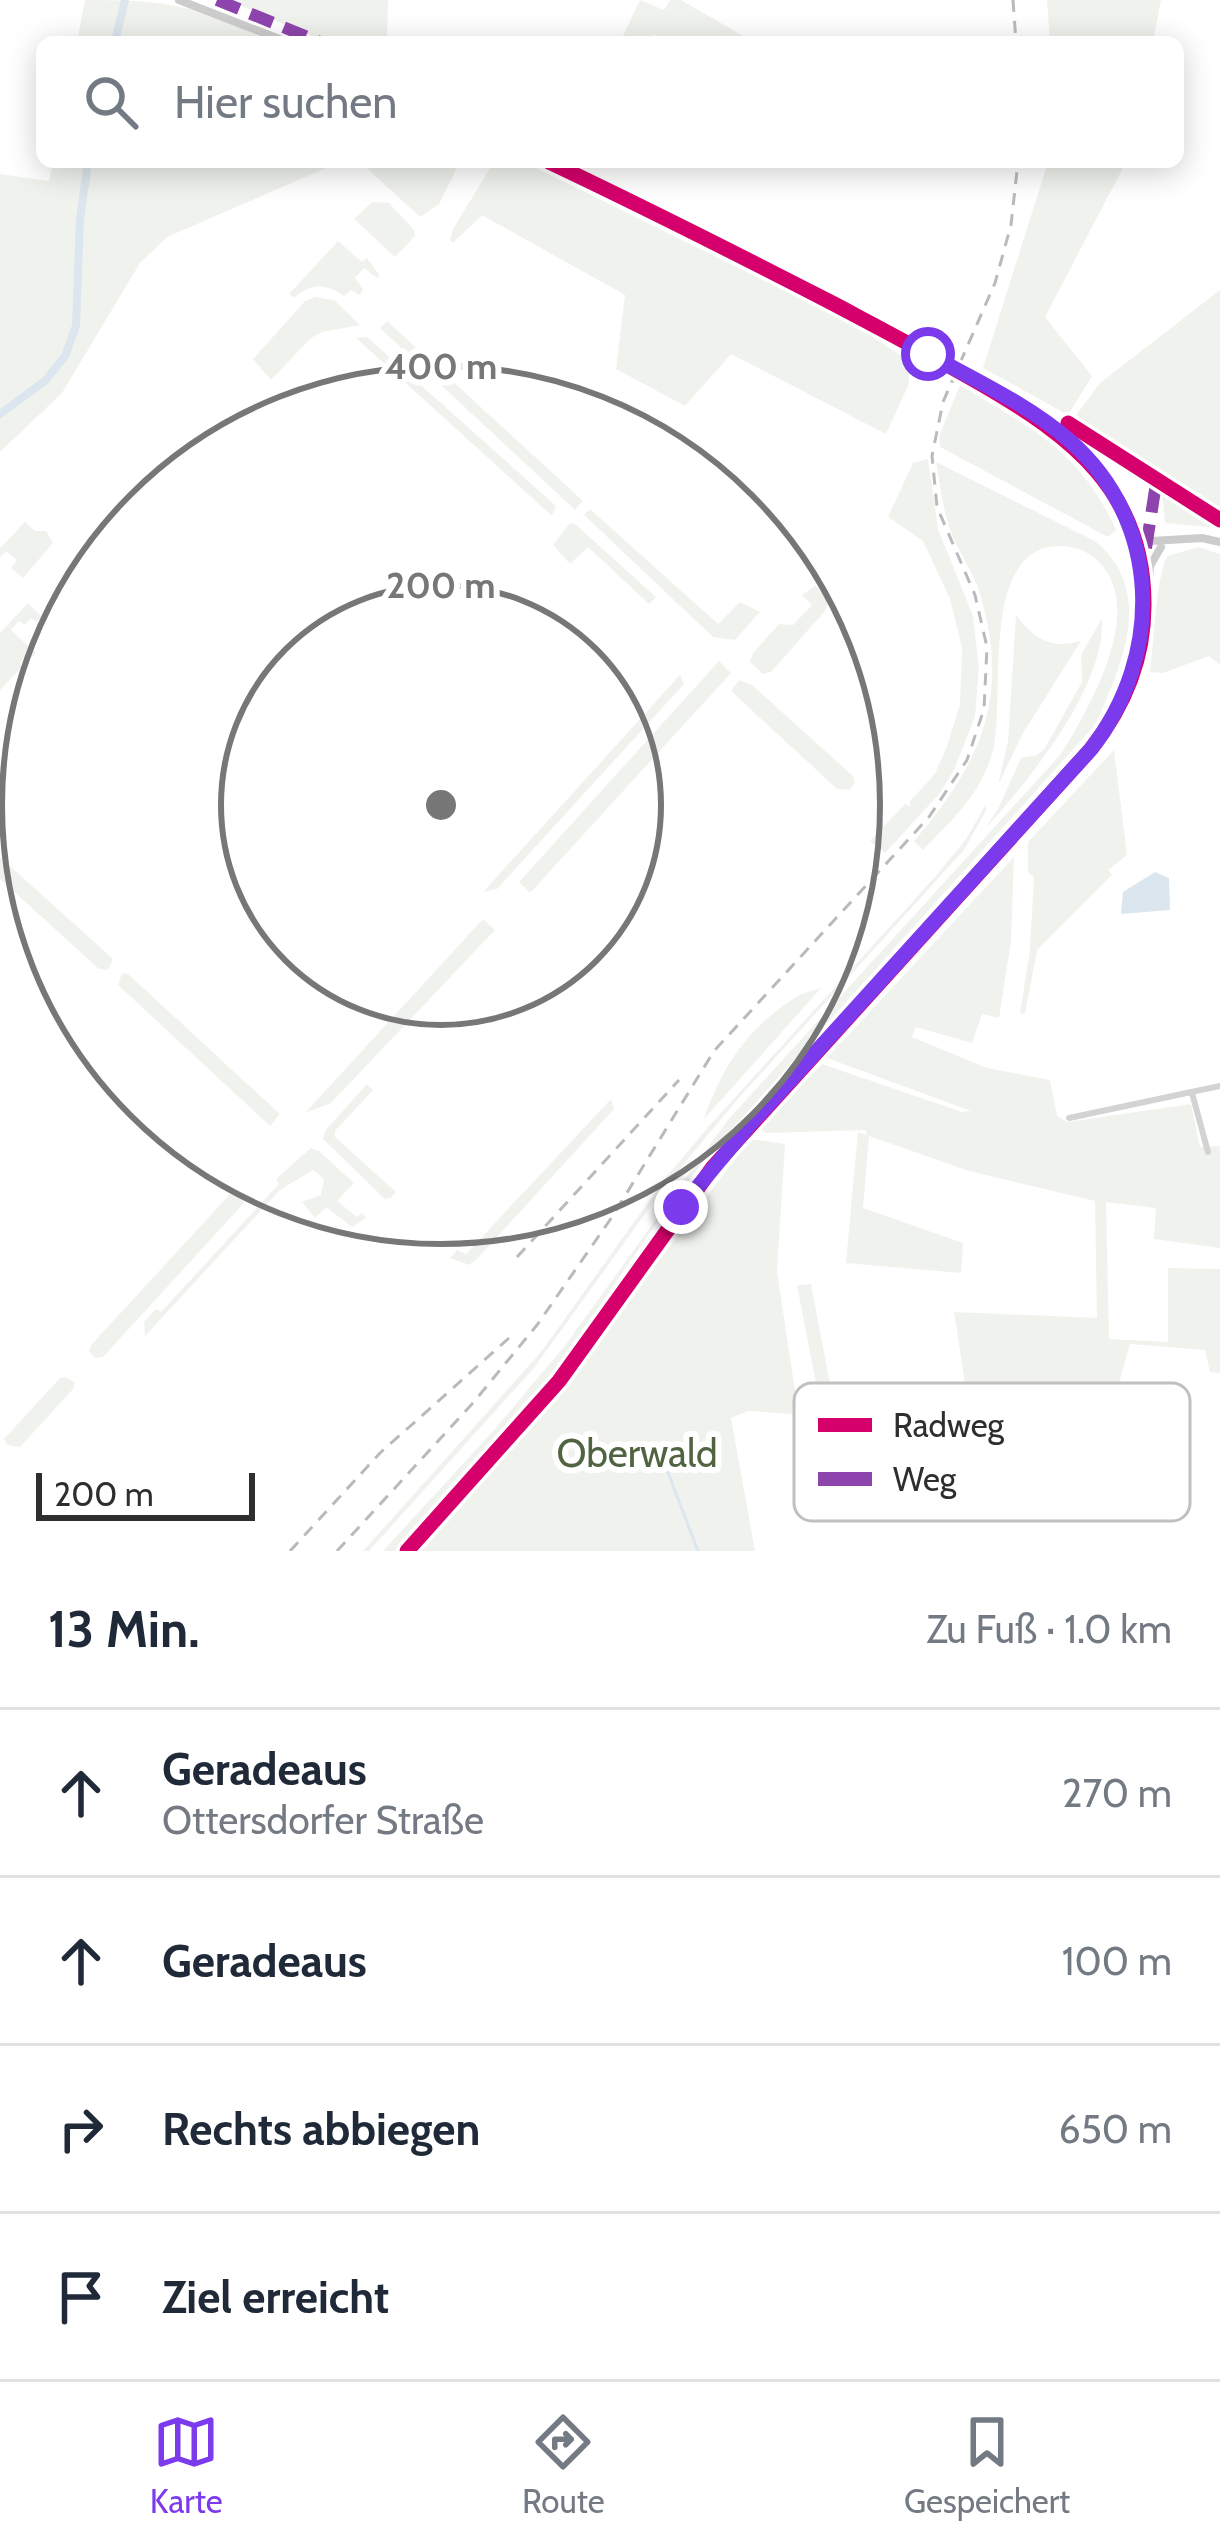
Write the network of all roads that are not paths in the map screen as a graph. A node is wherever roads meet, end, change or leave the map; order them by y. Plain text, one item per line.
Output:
1 (179, 0) edge
2 (272, 36) edge
3 (561, 168) edge
4 (1178, 539) junction
5 (1220, 542) edge
6 (1137, 546) junction
7 (1161, 547) junction
8 (1144, 621) junction
9 (1220, 1086) edge
10 (1192, 1093) junction
11 (1069, 1118) dead end
12 (1208, 1153) dead end
13 (407, 1551) edge

1 - 2 street
3 - 6 street
4 - 5 street
4 - 6 street
4 - 7 street
6 - 7 street
6 - 8 street
7 - 8 street
8 - 13 street
9 - 10 street
10 - 11 street
10 - 12 street

